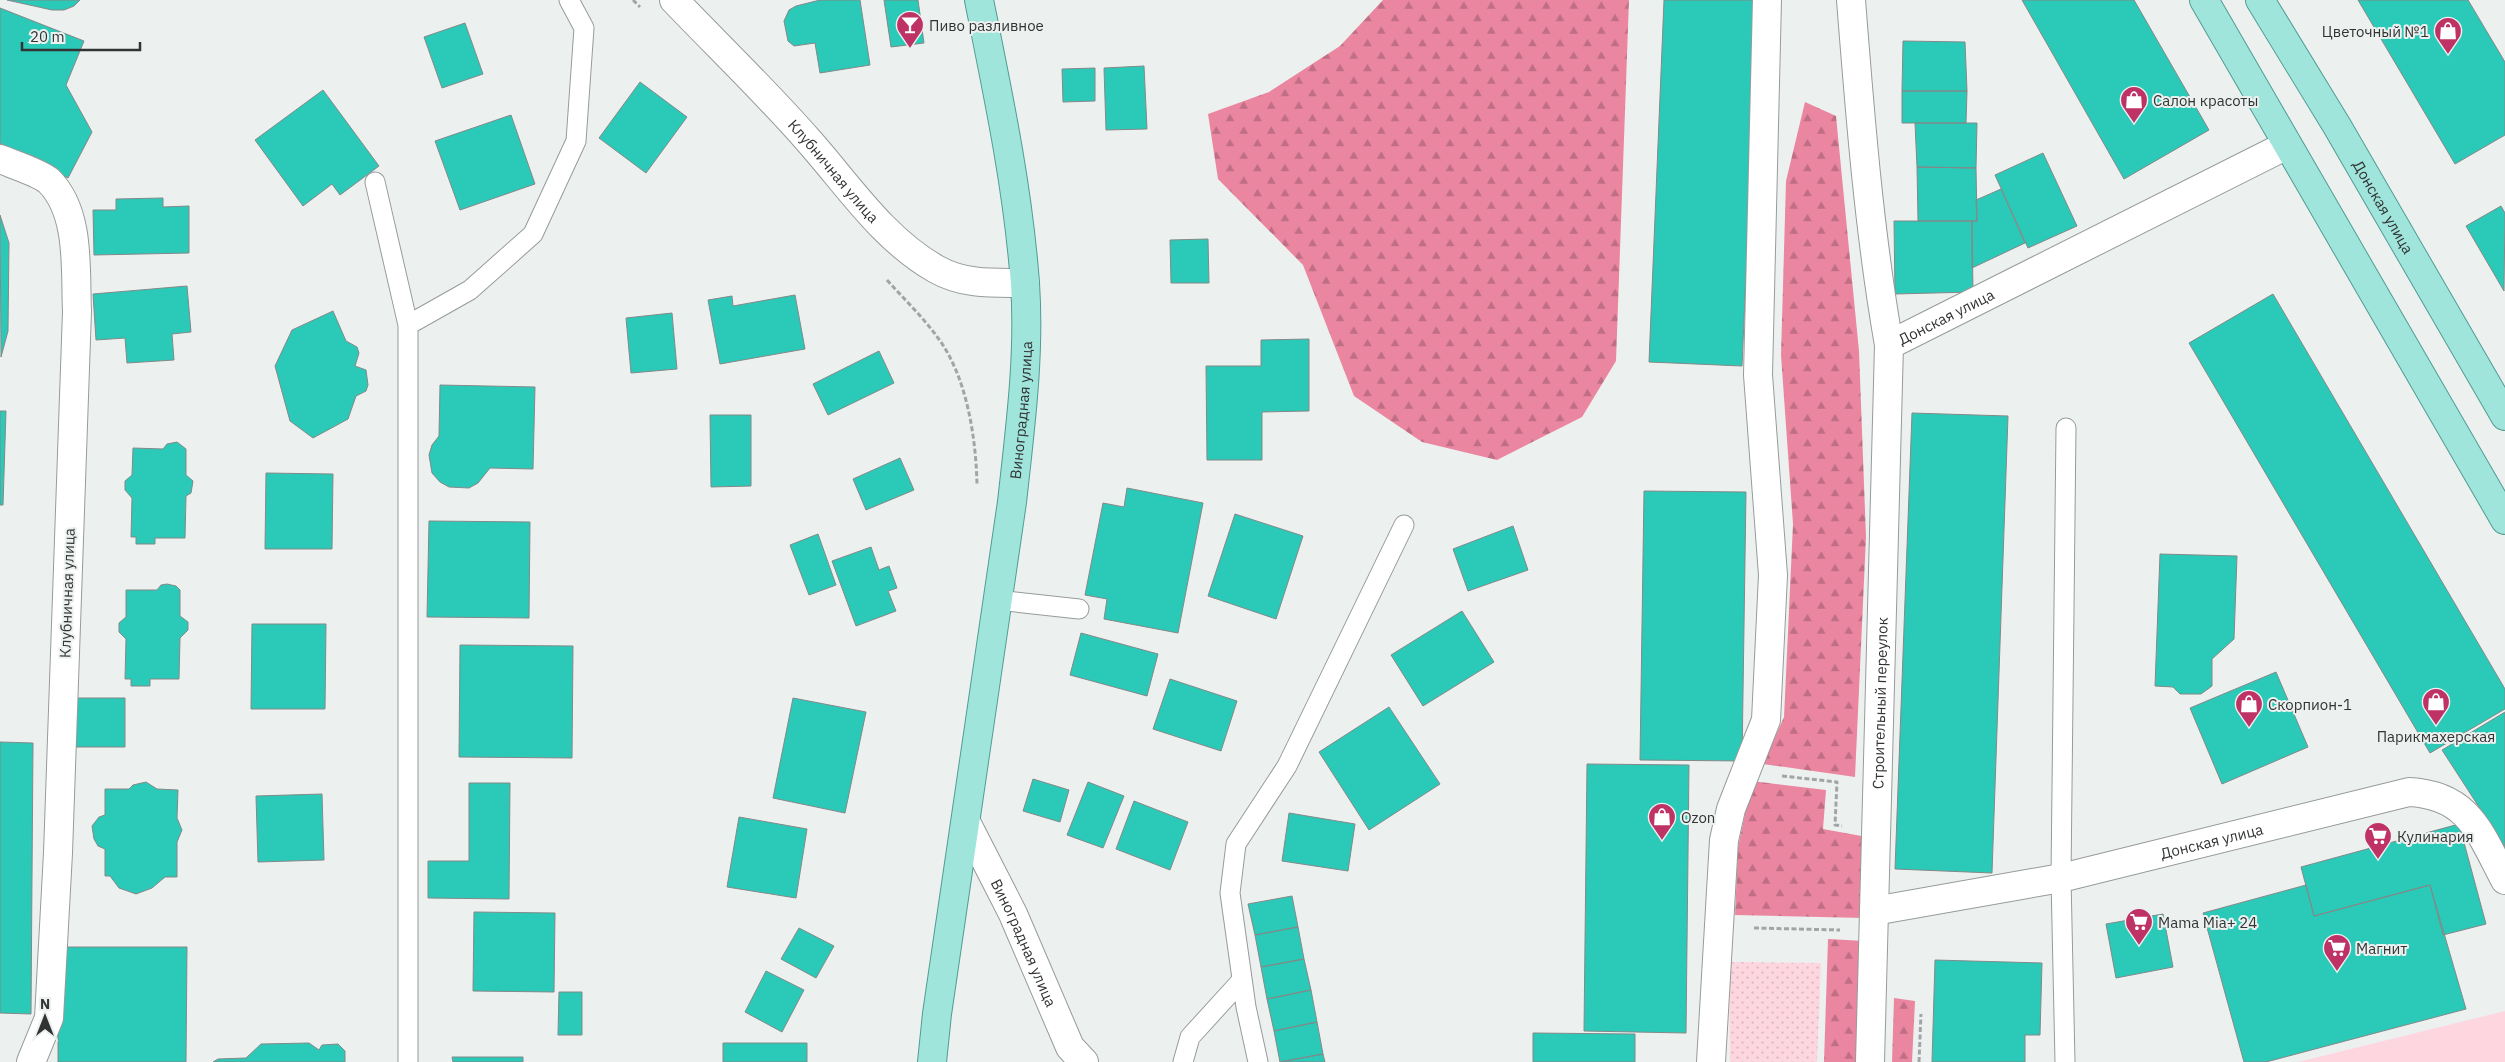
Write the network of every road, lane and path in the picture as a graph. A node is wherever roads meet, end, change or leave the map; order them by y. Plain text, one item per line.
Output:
1 (569, 0) edge
2 (633, 0) edge
3 (674, 0) edge
4 (979, 0) edge
5 (1767, 0) edge
6 (1851, 0) edge
7 (2204, 0) edge
8 (2260, 0) edge
9 (647, 14) dead end
10 (2287, 145) junction
11 (0, 159) edge
12 (375, 182) dead end
13 (884, 277) dead end
14 (1025, 283) junction
15 (408, 325) junction
16 (1889, 345) junction
17 (2505, 416) edge
18 (2066, 428) dead end
19 (977, 494) dead end
20 (2505, 520) edge
21 (1404, 525) dead end
22 (997, 600) junction
23 (1079, 609) dead end
24 (1793, 777) dead end
25 (1838, 782) dead end
26 (966, 822) junction
27 (2061, 878) junction
28 (2505, 880) edge
29 (1874, 921) junction
30 (1717, 928) junction
31 (1242, 980) junction
32 (1920, 1014) dead end
33 (31, 1062) edge
34 (408, 1062) edge
35 (932, 1062) edge
36 (1084, 1062) edge
37 (1183, 1062) edge
38 (1258, 1062) edge
39 (1711, 1062) edge
40 (1870, 1062) edge
41 (1919, 1062) edge
42 (2065, 1062) edge

1 - 15 lane
2 - 9 path
3 - 14 street, Клубничная улица
4 - 14 main road, Виноградная улица
5 - 30 street
6 - 16 street, Донская улица
7 - 10 main road
8 - 17 main road, Донская улица
10 - 16 street, Донская улица
10 - 20 main road
11 - 33 street, Клубничная улица
12 - 15 lane
13 - 19 path
14 - 22 main road, Виноградная улица
15 - 34 lane
16 - 29 street, Строительный переулок
18 - 27 lane
21 - 31 lane
22 - 23 lane
22 - 26 main road, Виноградная улица
24 - 25 path
26 - 35 main road, Виноградная улица
26 - 36 street, Виноградная улица
27 - 28 street, Донская улица
27 - 29 street, Донская улица
27 - 42 lane
29 - 30 path
29 - 40 street, Строительный переулок
30 - 39 street
31 - 37 lane
31 - 38 lane
32 - 41 path

